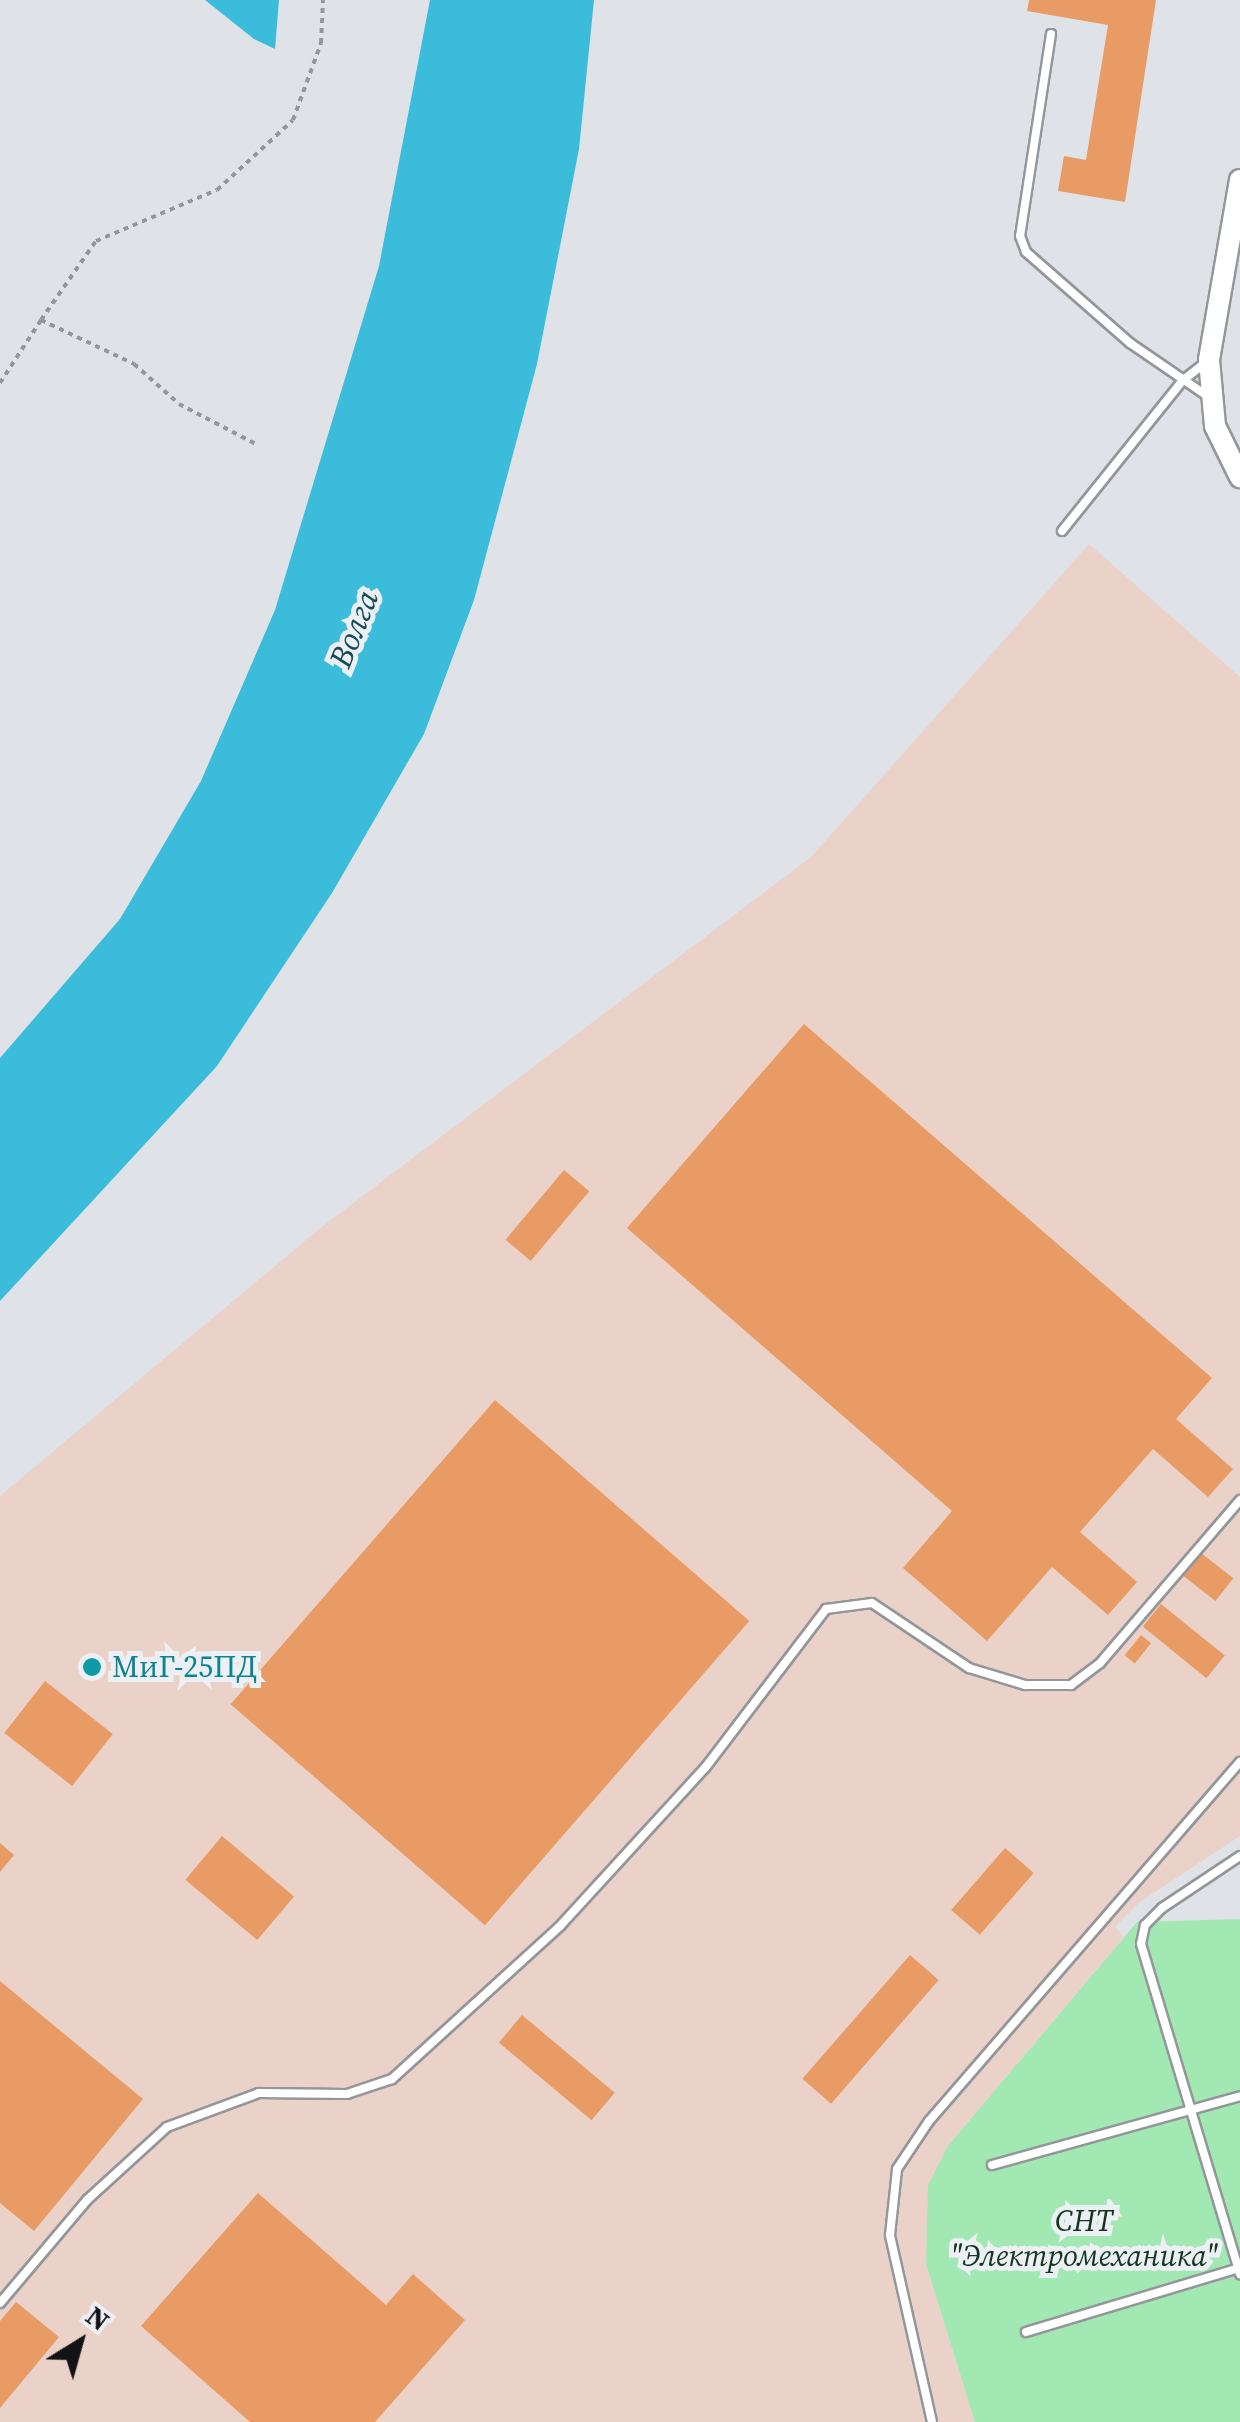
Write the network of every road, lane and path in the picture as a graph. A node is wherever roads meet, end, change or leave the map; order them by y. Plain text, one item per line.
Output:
1 (323, 0) edge
2 (1051, 34) dead end
3 (1240, 180) edge
4 (41, 320) junction
5 (1209, 360) junction
6 (1182, 382) junction
7 (0, 383) edge
8 (1210, 398) junction
9 (256, 444) dead end
10 (1240, 477) edge
11 (1062, 532) dead end
12 (1240, 1500) edge
13 (1240, 1762) edge
14 (1240, 1856) edge
15 (1240, 2096) edge
16 (1189, 2109) junction
17 (992, 2165) dead end
18 (1239, 2270) edge
19 (0, 2303) edge
20 (1026, 2332) dead end
21 (932, 2422) edge

1 - 4 path
2 - 6 lane
3 - 5 street
4 - 7 path
4 - 9 path
5 - 6 lane
5 - 8 street
6 - 8 lane
6 - 11 lane
8 - 10 street
12 - 19 lane
13 - 21 lane
14 - 16 lane
15 - 16 lane
16 - 17 lane
16 - 18 lane
18 - 20 lane

